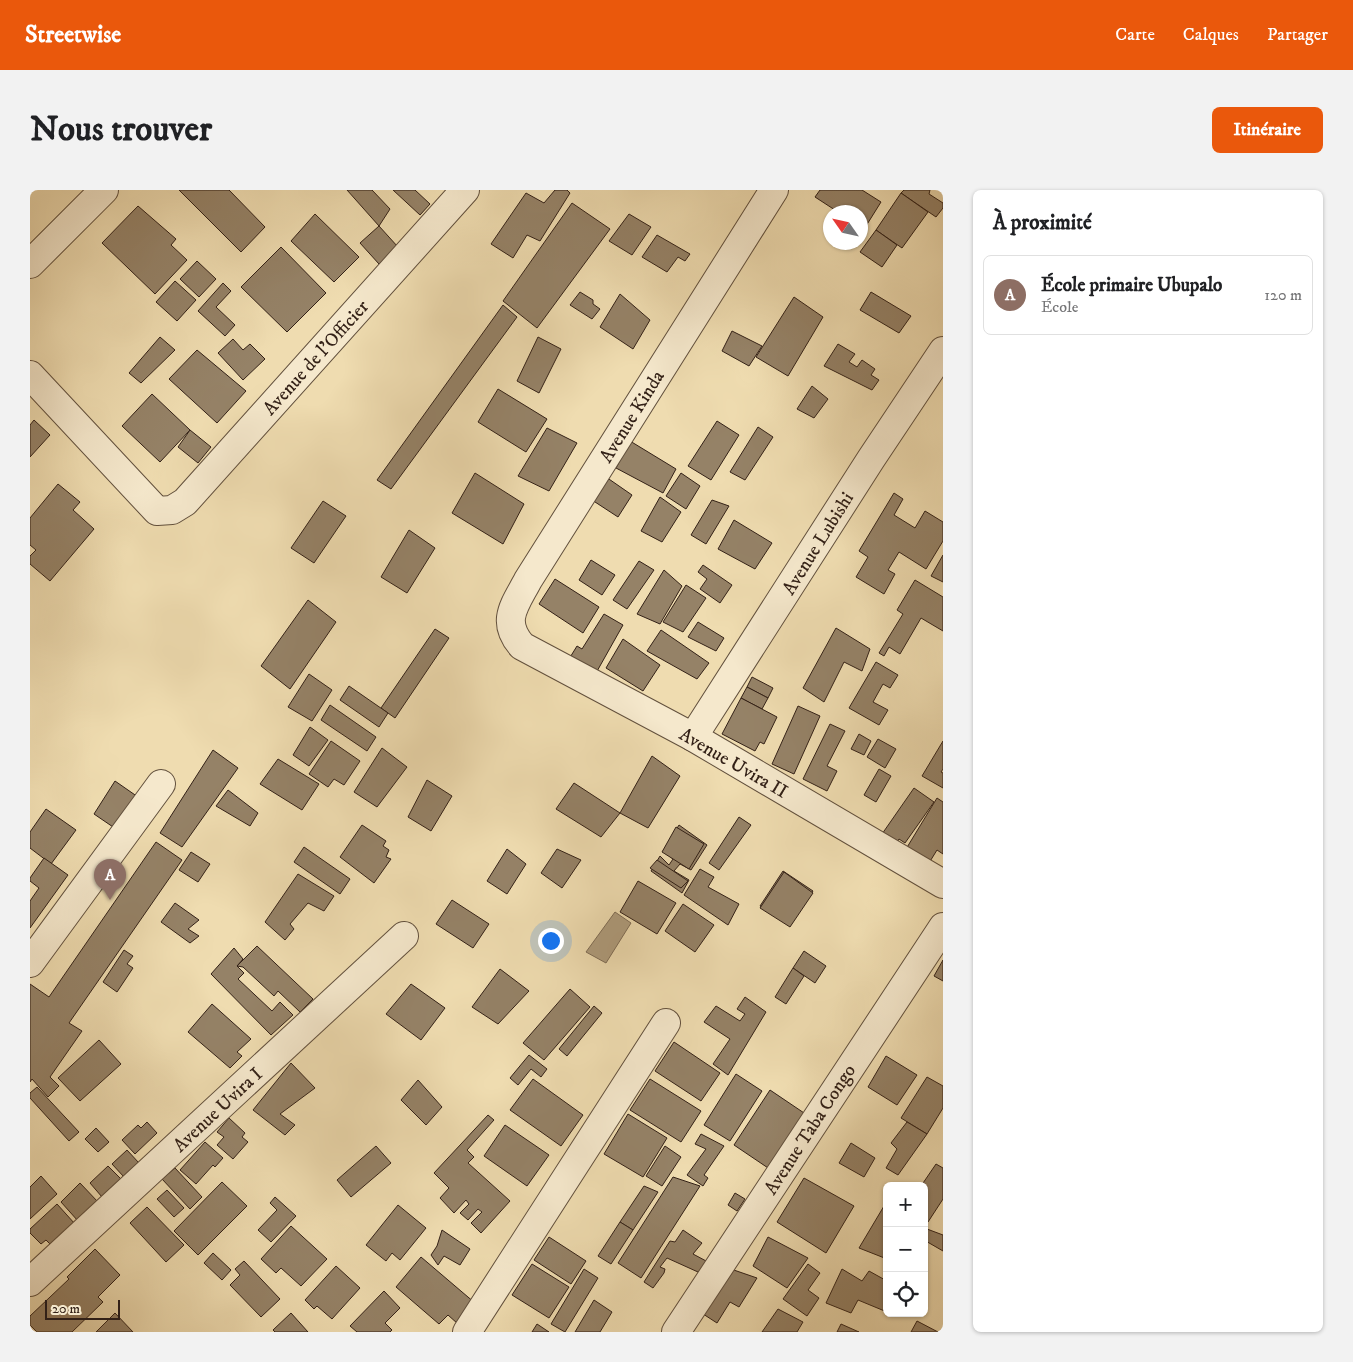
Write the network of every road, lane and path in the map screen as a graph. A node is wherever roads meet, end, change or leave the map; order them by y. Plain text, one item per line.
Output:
1 (104, 190) edge
2 (465, 190) edge
3 (774, 190) edge
4 (30, 264) edge
5 (943, 351) edge
6 (30, 375) edge
7 (522, 646) joint
8 (693, 737) junction
9 (161, 784) dead end
10 (943, 884) edge
11 (943, 926) edge
12 (404, 936) dead end
13 (30, 963) edge
14 (666, 1023) dead end
15 (30, 1282) edge
16 (466, 1332) edge
17 (676, 1332) edge

1 - 4 street
2 - 6 street, Avenue de l'Officier
3 - 7 street, Avenue Kinda
5 - 8 street, Avenue Lubishi
7 - 8 street, Avenue Uvira II
8 - 10 street, Avenue Uvira II
9 - 13 street
11 - 17 street, Avenue Taba Congo
12 - 15 street, Avenue Uvira I
14 - 16 street

